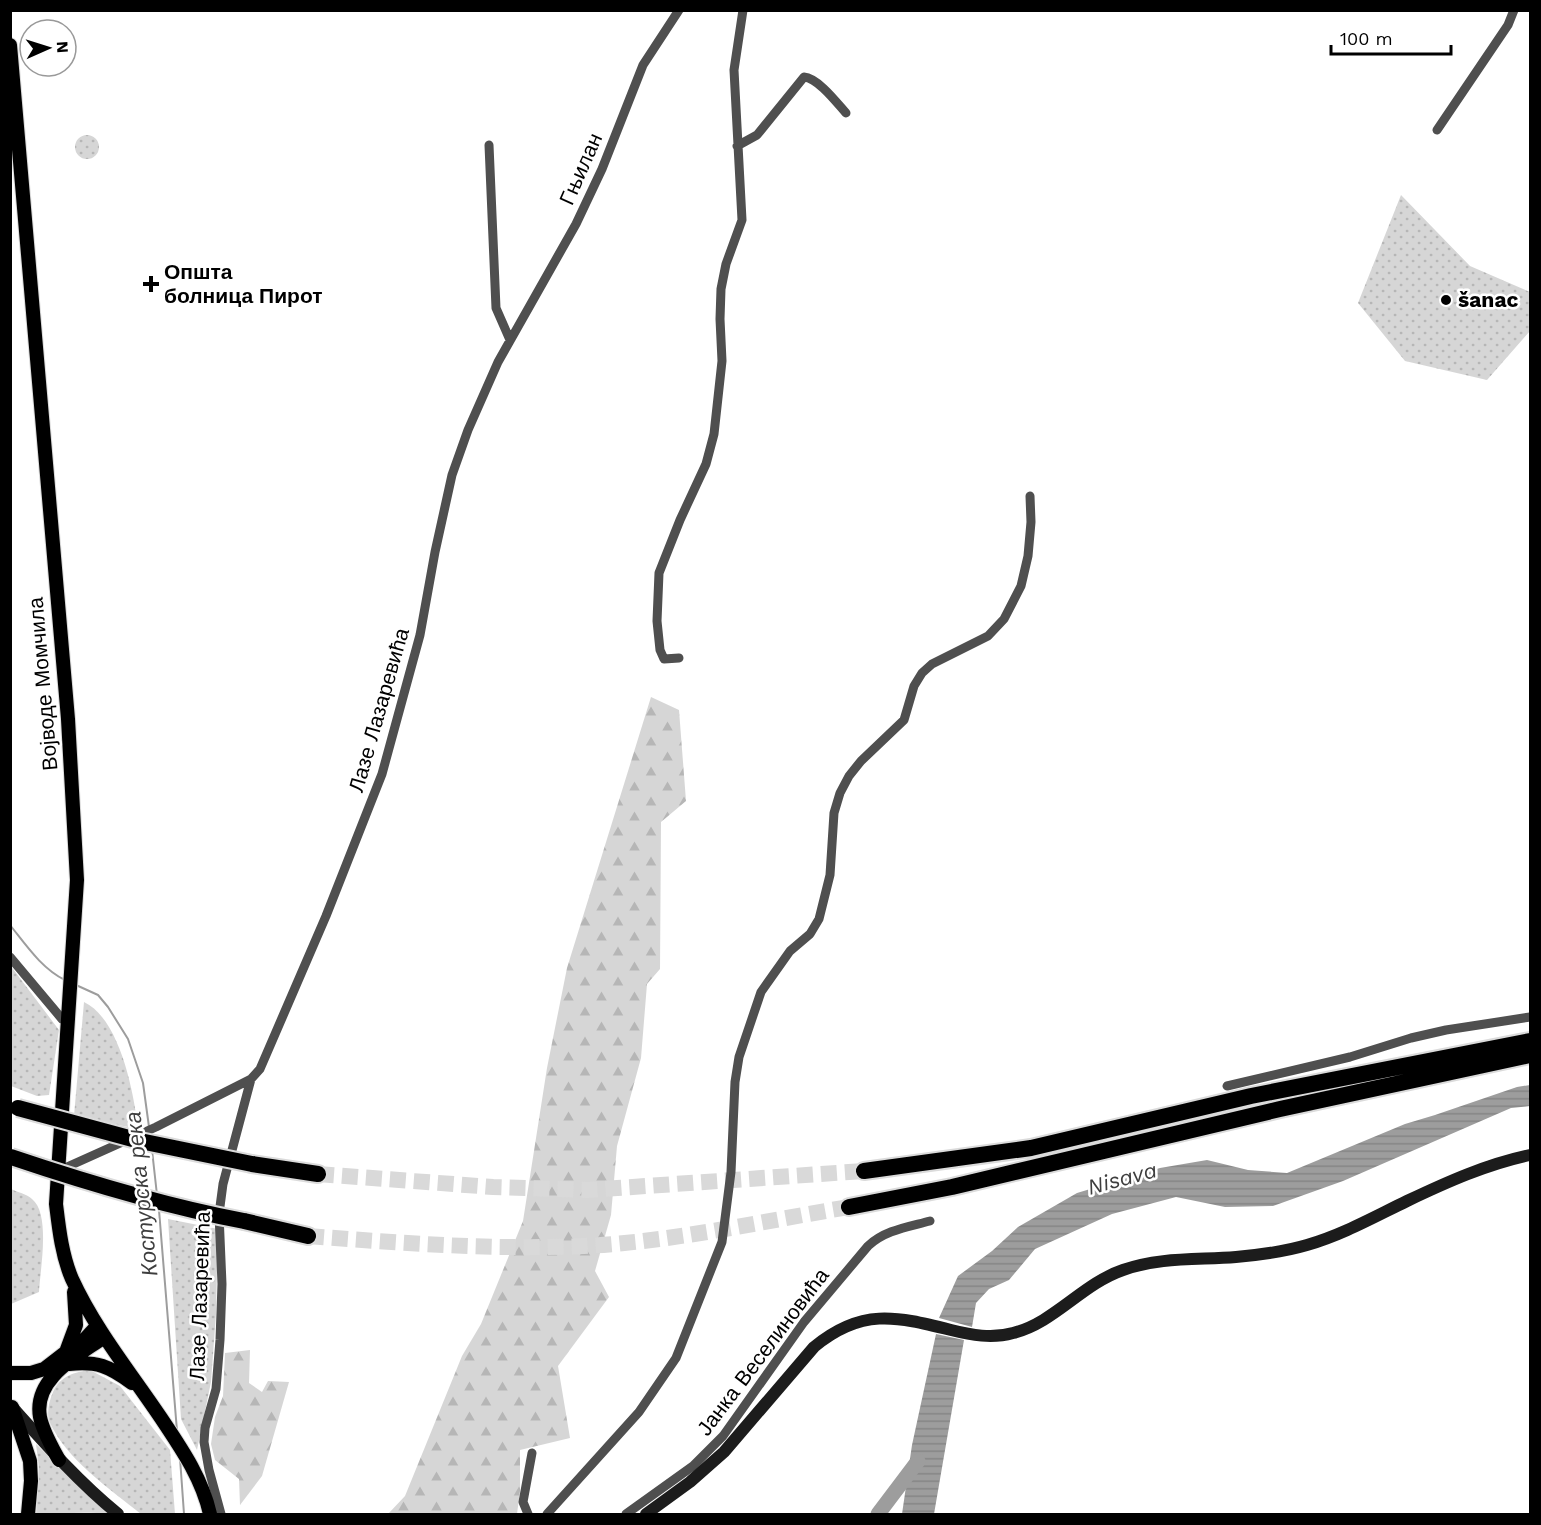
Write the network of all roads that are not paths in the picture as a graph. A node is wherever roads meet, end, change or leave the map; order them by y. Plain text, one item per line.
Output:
1 (679, 10) edge
2 (743, 10) edge
3 (1514, 10) edge
4 (10, 45) edge
5 (846, 113) dead end
6 (1437, 130) dead end
7 (489, 145) dead end
8 (737, 146) junction
9 (15, 170) edge
10 (510, 340) junction
11 (1030, 496) dead end
12 (679, 658) dead end
13 (10, 957) edge
14 (1530, 1017) edge
15 (69, 1021) junction
16 (1530, 1041) edge
17 (1530, 1055) edge
18 (251, 1079) junction
19 (1227, 1086) dead end
20 (14, 1107) edge
21 (1530, 1155) edge
22 (11, 1156) edge
23 (58, 1171) junction
24 (864, 1171) tunnel mouth
25 (318, 1174) tunnel mouth
26 (849, 1207) tunnel mouth
27 (930, 1221) dead end
28 (308, 1236) tunnel mouth
29 (71, 1277) junction
30 (101, 1332) junction
31 (67, 1358) junction
32 (10, 1372) edge
33 (141, 1389) junction
34 (11, 1406) edge
35 (532, 1453) dead end
36 (59, 1460) junction
37 (28, 1515) edge
38 (118, 1515) edge
39 (210, 1515) edge
40 (221, 1515) edge
41 (528, 1515) edge
42 (547, 1515) edge
43 (626, 1515) edge
44 (646, 1515) edge

1 - 10 street, Гњилан
2 - 8 street
3 - 6 street
4 - 9 main road, Војводе Момчила
5 - 8 street
7 - 10 street
8 - 12 street
9 - 15 main road, Војводе Момчила
10 - 18 street, Лазе Лазаревића
11 - 42 street
13 - 15 street
14 - 19 street
15 - 23 main road
16 - 24 highway
17 - 26 highway
18 - 23 street
18 - 40 street, Лазе Лазаревића
20 - 25 highway, bridge
21 - 44 main road
22 - 28 highway, bridge
23 - 29 main road
27 - 43 street, Јанка Веселиновића
29 - 30 main road
29 - 31 main road
30 - 31 main road
30 - 33 main road
31 - 32 main road
31 - 33 main road
31 - 36 main road
33 - 39 main road
34 - 36 main road
34 - 37 main road
35 - 41 street
36 - 38 main road

